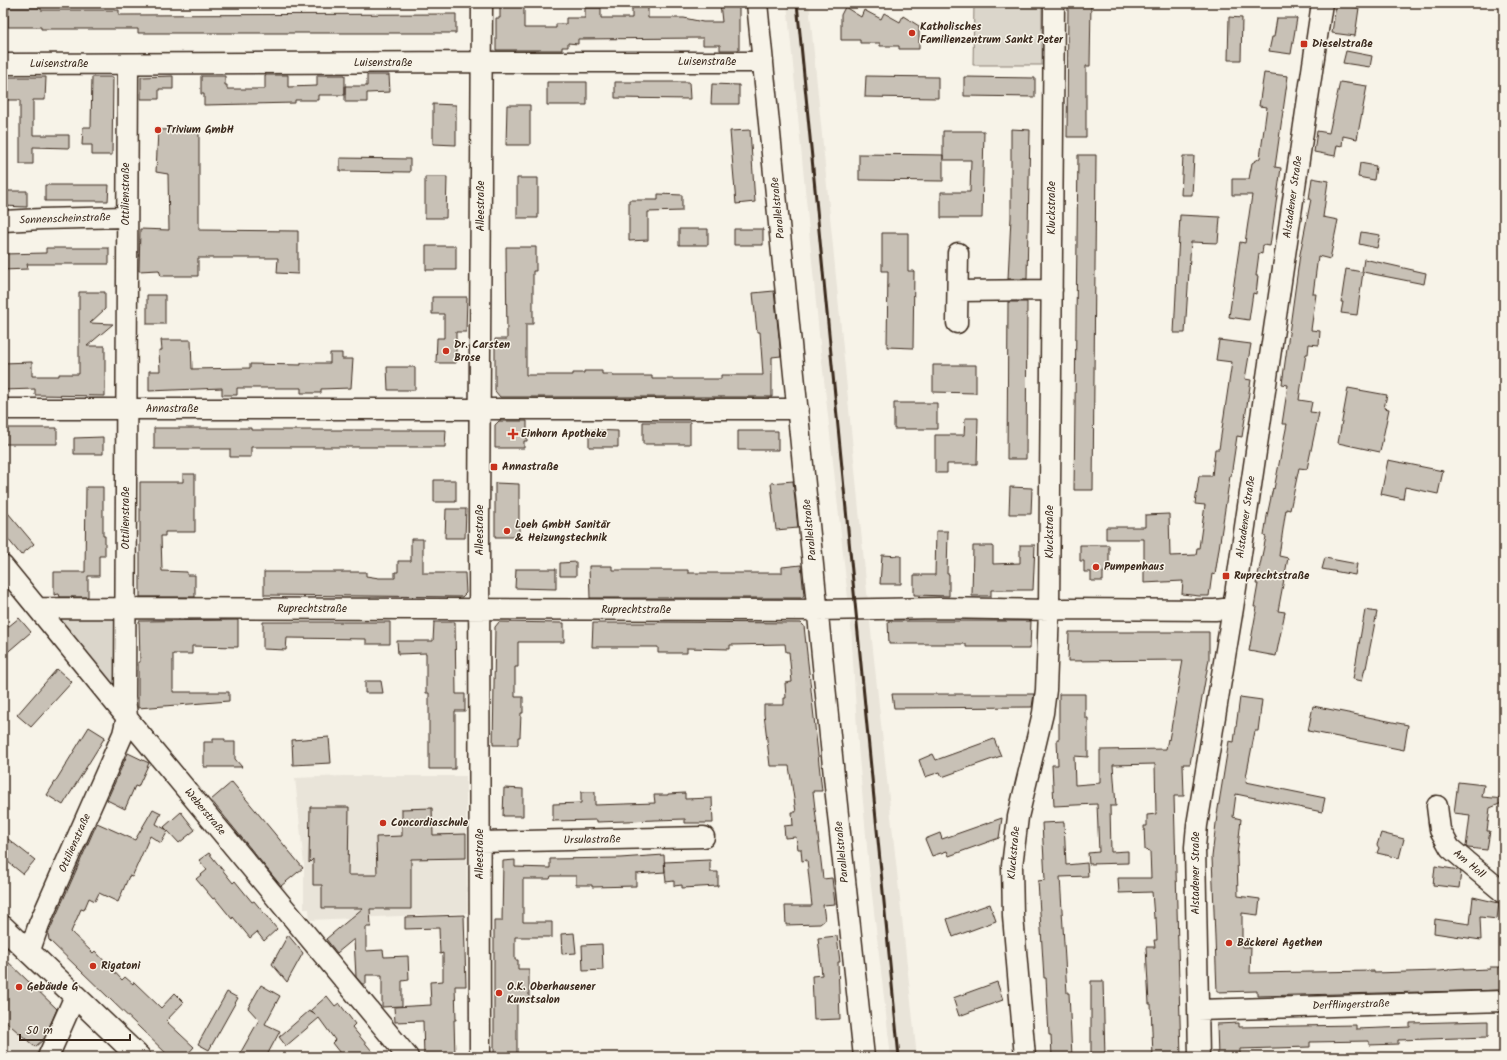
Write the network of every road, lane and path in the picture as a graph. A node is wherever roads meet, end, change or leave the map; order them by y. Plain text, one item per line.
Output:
1 (482, 3) edge
2 (757, 3) edge
3 (1054, 3) edge
4 (1322, 3) edge
5 (481, 62) junction
6 (763, 62) junction
7 (3, 64) edge
8 (128, 64) junction
9 (126, 217) junction
10 (3, 221) edge
11 (958, 252) dead end
12 (1052, 290) junction
13 (958, 291) junction
14 (957, 323) dead end
15 (126, 408) junction
16 (3, 409) edge
17 (480, 409) junction
18 (798, 409) junction
19 (3, 566) edge
20 (38, 608) junction
21 (1233, 608) junction
22 (126, 610) junction
23 (480, 610) junction
24 (817, 610) junction
25 (1049, 610) junction
26 (127, 717) junction
27 (1437, 806) dead end
28 (704, 837) dead end
29 (480, 842) junction
30 (1504, 893) edge
31 (3, 927) edge
32 (29, 952) junction
33 (75, 996) junction
34 (1504, 1001) edge
35 (1198, 1010) junction
36 (48, 1057) edge
37 (139, 1057) edge
38 (408, 1057) edge
39 (480, 1057) edge
40 (864, 1057) edge
41 (1025, 1057) edge
42 (1199, 1057) edge

1 - 5 street, Alleestraße
2 - 6 street, Parallelstraße
3 - 12 street, Kluckstraße
4 - 21 street, Alstadener Straße
5 - 6 street, Luisenstraße
5 - 8 street, Luisenstraße
5 - 17 street, Alleestraße
6 - 18 street, Parallelstraße
7 - 8 street, Luisenstraße
8 - 9 street, Ottilienstraße
9 - 10 street, Sonnenscheinstraße
9 - 15 street, Ottilienstraße
11 - 13 street
12 - 13 street
12 - 25 street, Kluckstraße
13 - 14 street
15 - 16 street, Annastraße
15 - 17 street, Annastraße
15 - 22 street, Ottilienstraße
17 - 18 street, Annastraße
17 - 23 street, Alleestraße
18 - 24 street, Parallelstraße
19 - 20 street, Weberstraße
20 - 22 street, Ruprechtstraße
20 - 26 street, Weberstraße
21 - 25 street, Ruprechtstraße
21 - 35 street, Alstadener Straße
22 - 23 street, Ruprechtstraße
22 - 26 street, Ottilienstraße
23 - 24 street, Ruprechtstraße
23 - 29 street, Alleestraße
24 - 25 street, Ruprechtstraße
24 - 40 street, Parallelstraße
25 - 41 street, Kluckstraße
26 - 32 street, Ottilienstraße
26 - 38 street, Weberstraße
27 - 30 street, Am Holl
28 - 29 street, Ursulastraße
29 - 39 street, Alleestraße
31 - 32 main road
32 - 33 main road
33 - 36 street
33 - 37 main road
34 - 35 street, Derfflingerstraße
35 - 42 street, Alstadener Straße

